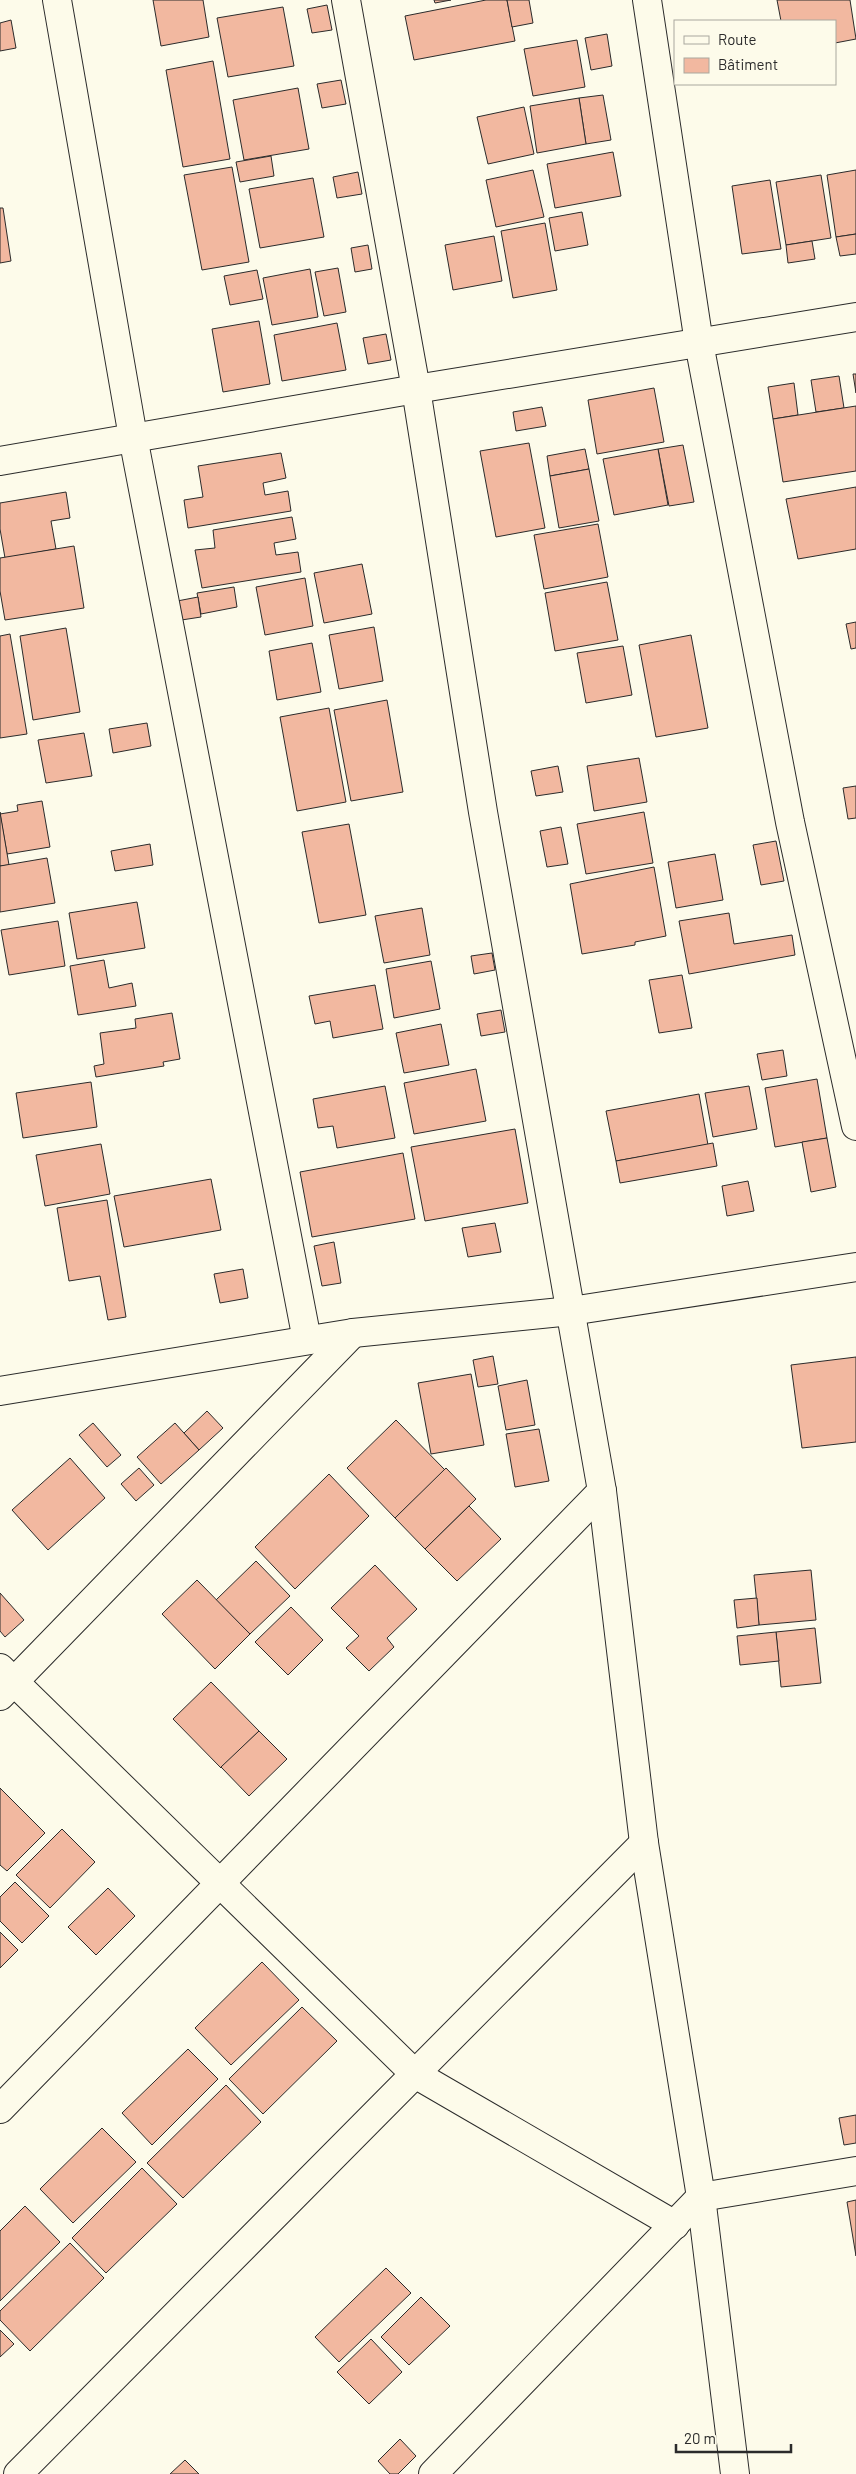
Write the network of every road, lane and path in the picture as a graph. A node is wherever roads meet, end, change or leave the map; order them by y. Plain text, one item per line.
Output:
1 (57, 0) edge
2 (346, 0) edge
3 (646, 0) edge
4 (856, 317) edge
5 (699, 343) junction
6 (416, 390) junction
7 (134, 437) junction
8 (0, 462) edge
9 (856, 1126) edge
10 (856, 1267) edge
11 (572, 1311) junction
12 (353, 1333) junction
13 (307, 1340) junction
14 (0, 1390) edge
15 (602, 1491) junction
16 (5, 1682) edge
17 (644, 1843) junction
18 (220, 1883) junction
19 (414, 2074) junction
20 (0, 2109) edge
21 (856, 2171) edge
22 (701, 2197) junction
23 (675, 2225) junction
24 (18, 2474) edge
25 (433, 2474) edge
26 (735, 2474) edge

1 - 7 street
2 - 6 street
3 - 5 street
4 - 5 street
5 - 6 street
5 - 9 street
6 - 7 street
6 - 11 street
7 - 8 street
7 - 13 street
10 - 11 street
11 - 12 street
11 - 15 street
12 - 13 street
12 - 16 street
13 - 14 street
15 - 17 street
15 - 18 street
16 - 18 street
17 - 19 street
17 - 22 street
18 - 19 street
18 - 20 street
19 - 23 street
19 - 24 street
21 - 22 street
22 - 23 street
22 - 26 street
23 - 25 street

